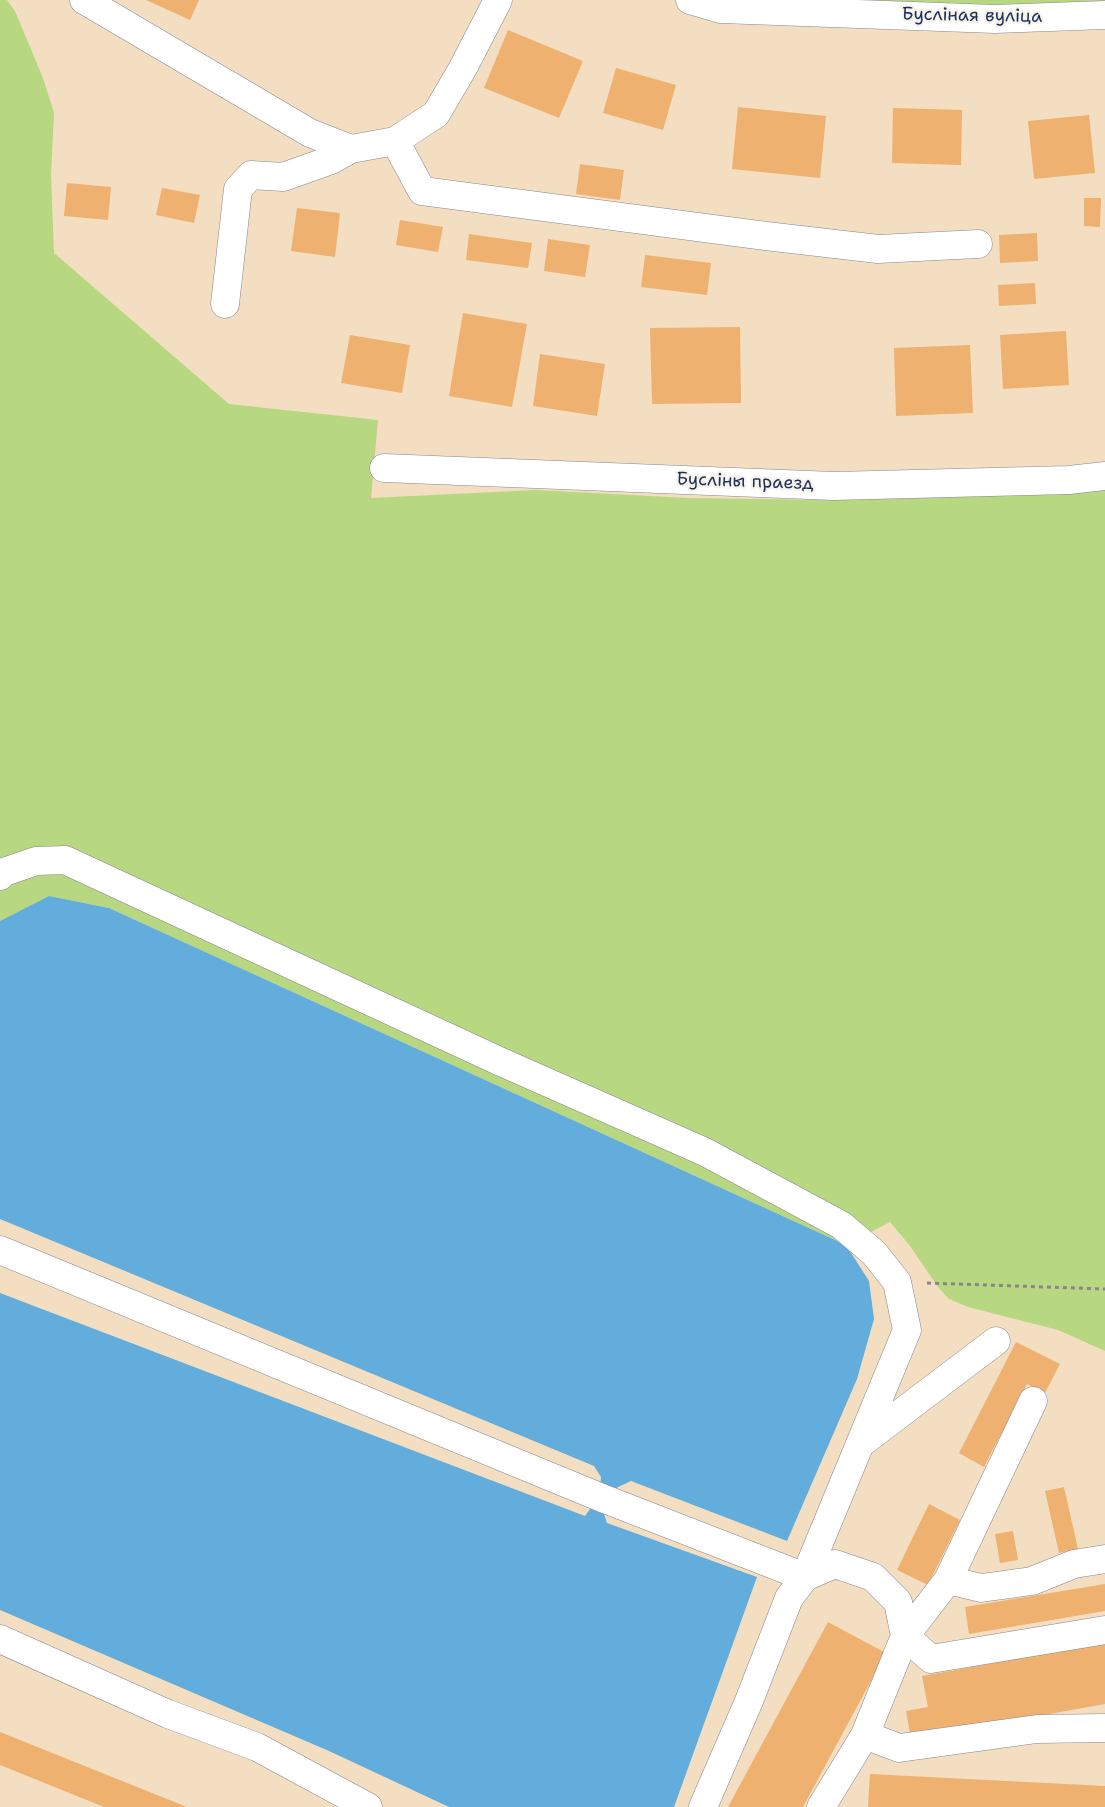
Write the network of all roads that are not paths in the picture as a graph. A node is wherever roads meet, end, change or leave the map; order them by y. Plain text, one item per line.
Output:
1 (84, 0) edge
2 (498, 0) edge
3 (690, 0) edge
4 (1105, 15) edge
5 (394, 142) junction
6 (352, 149) junction
7 (978, 244) dead end
8 (224, 304) dead end
9 (384, 468) dead end
10 (1105, 476) edge
11 (0, 876) edge
12 (0, 1250) edge
13 (996, 1341) dead end
14 (1033, 1401) dead end
15 (860, 1444) junction
16 (1105, 1559) edge
17 (805, 1577) junction
18 (948, 1580) junction
19 (1105, 1630) edge
20 (905, 1636) junction
21 (0, 1639) edge
22 (1105, 1728) edge
23 (865, 1735) junction
24 (368, 1807) edge
25 (703, 1807) edge
26 (822, 1807) edge

1 - 6 street
2 - 5 street
3 - 4 street, Бусліная вуліца
5 - 6 street
5 - 7 street
6 - 8 street
9 - 10 street, Бусліны праезд
11 - 15 street
12 - 17 street
13 - 15 street
14 - 18 street
15 - 17 street
16 - 18 street
17 - 20 street
17 - 25 street
18 - 20 street
19 - 20 street
20 - 23 street
21 - 24 street
22 - 23 street
23 - 26 street

